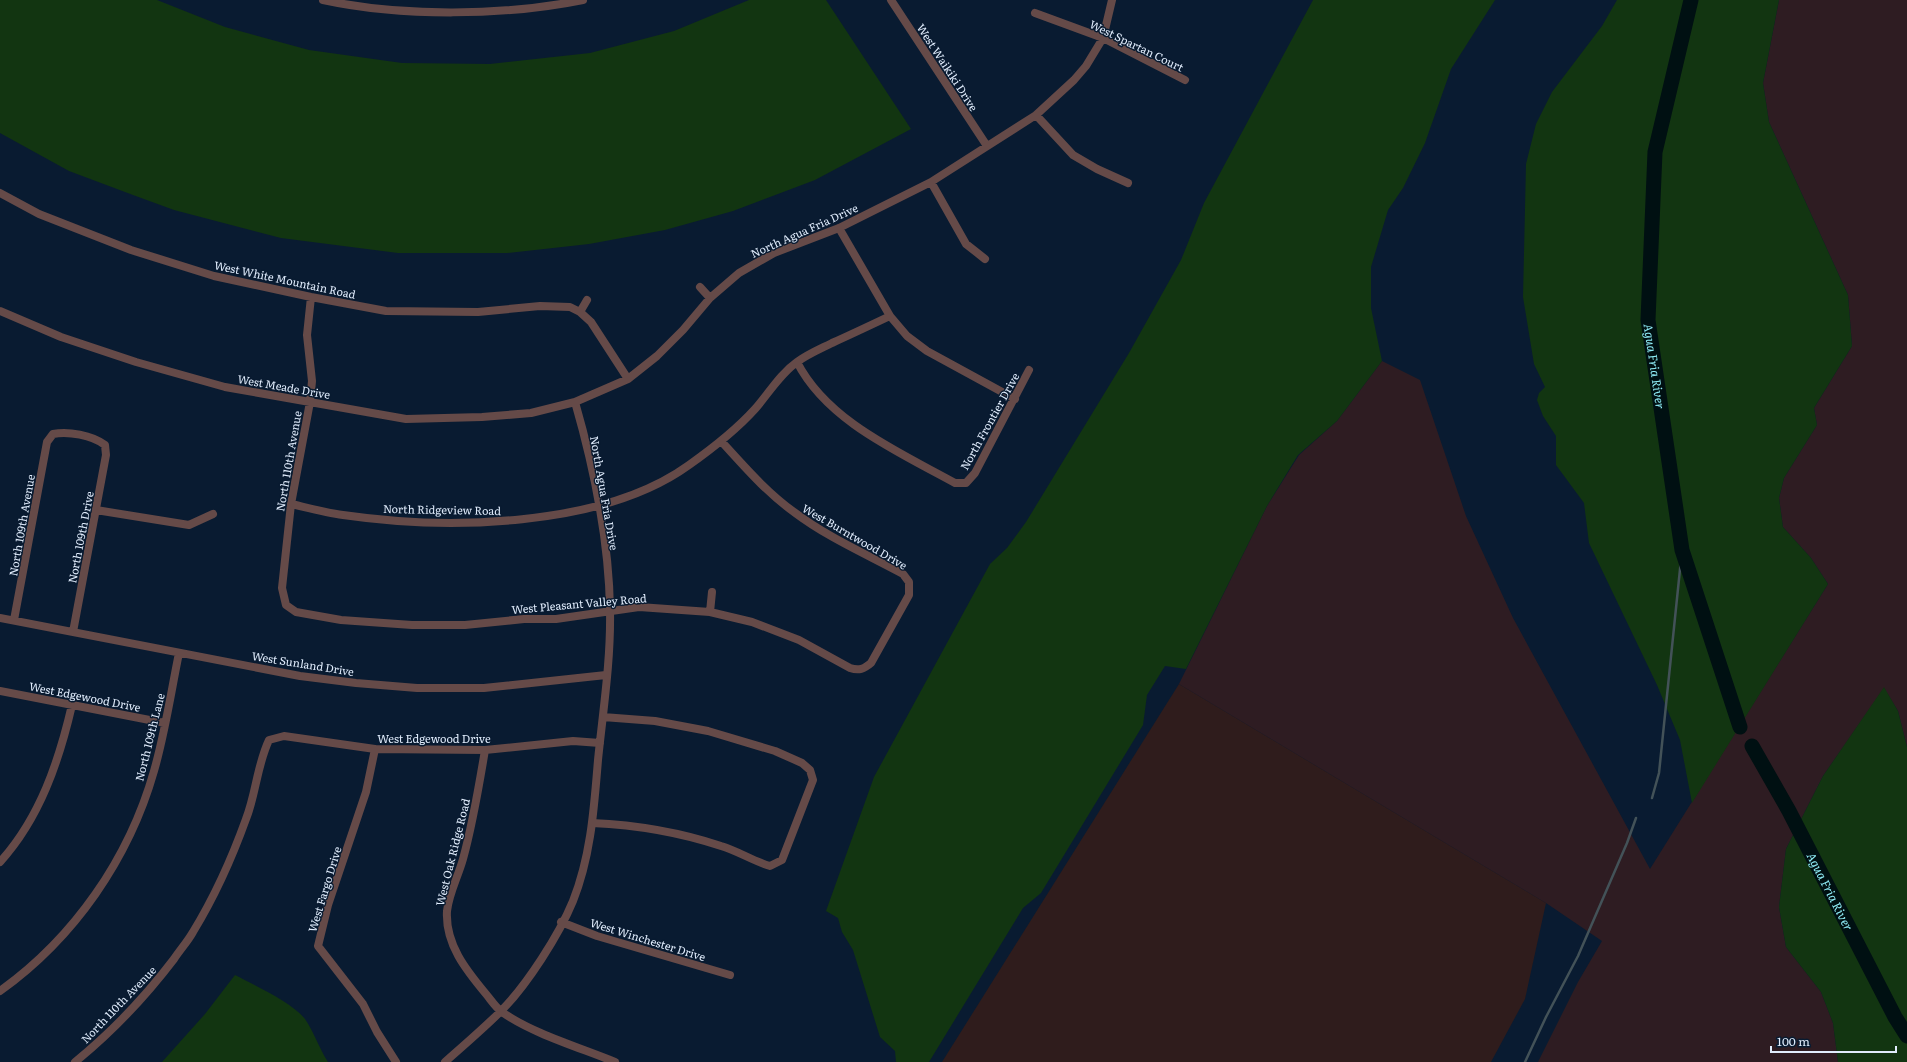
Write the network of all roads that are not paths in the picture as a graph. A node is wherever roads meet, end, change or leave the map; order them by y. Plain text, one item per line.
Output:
1 (323, 0) edge
2 (584, 0) edge
3 (891, 0) edge
4 (1112, 0) edge
5 (1035, 13) dead end
6 (1103, 38) junction
7 (1185, 80) dead end
8 (1036, 115) junction
9 (988, 146) junction
10 (931, 182) junction
11 (1128, 183) dead end
12 (0, 193) edge
13 (839, 228) junction
14 (985, 259) dead end
15 (700, 287) dead end
16 (310, 297) junction
17 (710, 298) junction
18 (587, 300) dead end
19 (0, 311) edge
20 (580, 312) junction
21 (890, 316) junction
22 (797, 362) junction
23 (1030, 370) dead end
24 (628, 379) junction
25 (1015, 399) junction
26 (310, 402) junction
27 (575, 402) junction
28 (52, 434) joint
29 (722, 441) junction
30 (291, 504) junction
31 (598, 507) junction
32 (96, 510) junction
33 (213, 514) dead end
34 (712, 592) dead end
35 (286, 604) joint
36 (610, 610) junction
37 (710, 612) junction
38 (0, 618) edge
39 (14, 620) junction
40 (73, 632) junction
41 (179, 653) junction
42 (865, 668) joint
43 (606, 675) junction
44 (0, 691) edge
45 (72, 705) junction
46 (603, 716) junction
47 (165, 723) junction
48 (269, 740) joint
49 (600, 743) junction
50 (375, 749) junction
51 (485, 750) junction
52 (592, 823) junction
53 (0, 862) edge
54 (562, 922) junction
55 (730, 975) dead end
56 (0, 991) edge
57 (501, 1011) junction
58 (75, 1062) edge
59 (396, 1062) edge
60 (445, 1062) edge
61 (615, 1062) edge

1 - 2 street
3 - 9 street, West Waikiki Drive
4 - 6 street, North Agua Fria Drive
5 - 6 street, West Spartan Court
6 - 7 street, West Spartan Court
6 - 8 street, North Agua Fria Drive
8 - 9 street, North Agua Fria Drive
8 - 11 street
9 - 10 street, North Agua Fria Drive
10 - 13 street, North Agua Fria Drive
10 - 14 street
12 - 16 street, West White Mountain Road
13 - 17 street, North Agua Fria Drive
13 - 21 street
15 - 17 street
16 - 20 street, West White Mountain Road
16 - 26 street, North 110th Avenue
17 - 24 street, North Agua Fria Drive
18 - 20 street
19 - 26 street, West Meade Drive
20 - 24 street, West White Mountain Road
21 - 22 street, North Ridgeview Road
21 - 25 street
22 - 25 street, North Frontier Drive
22 - 29 street, North Ridgeview Road
23 - 25 street, North Frontier Drive
24 - 27 street, North Agua Fria Drive
26 - 27 street, West Meade Drive
26 - 30 street, North 110th Avenue
27 - 31 street, North Agua Fria Drive
28 - 32 street, North 109th Drive
28 - 39 street, North 109th Avenue
29 - 31 street, North Ridgeview Road
29 - 42 street, West Burntwood Drive
30 - 31 street, North Ridgeview Road
30 - 35 street, North 110th Avenue
31 - 36 street, North Agua Fria Drive
32 - 33 street
32 - 40 street, North 109th Drive
34 - 37 street
35 - 36 street, West Pleasant Valley Road
36 - 37 street, West Pleasant Valley Road
36 - 43 street, North Agua Fria Drive
37 - 42 street, West Pleasant Valley Road
38 - 39 street, West Sunland Drive
39 - 40 street, West Sunland Drive
40 - 41 street, West Sunland Drive
41 - 43 street, West Sunland Drive
41 - 47 street, North 109th Lane
43 - 46 street, North Agua Fria Drive
44 - 45 street, West Edgewood Drive
45 - 47 street, West Edgewood Drive
45 - 53 street
46 - 49 street, North Agua Fria Drive
46 - 52 street
47 - 56 street, North 109th Lane
48 - 50 street, West Edgewood Drive
48 - 58 street, North 110th Avenue
49 - 51 street, West Edgewood Drive
49 - 52 street, North Agua Fria Drive
50 - 51 street, West Edgewood Drive
50 - 59 street, West Fargo Drive
51 - 57 street, West Oak Ridge Road
52 - 54 street, North Agua Fria Drive
54 - 55 street, West Winchester Drive
54 - 57 street, North Agua Fria Drive
57 - 60 street, North Agua Fria Drive
57 - 61 street, West Oak Ridge Road

